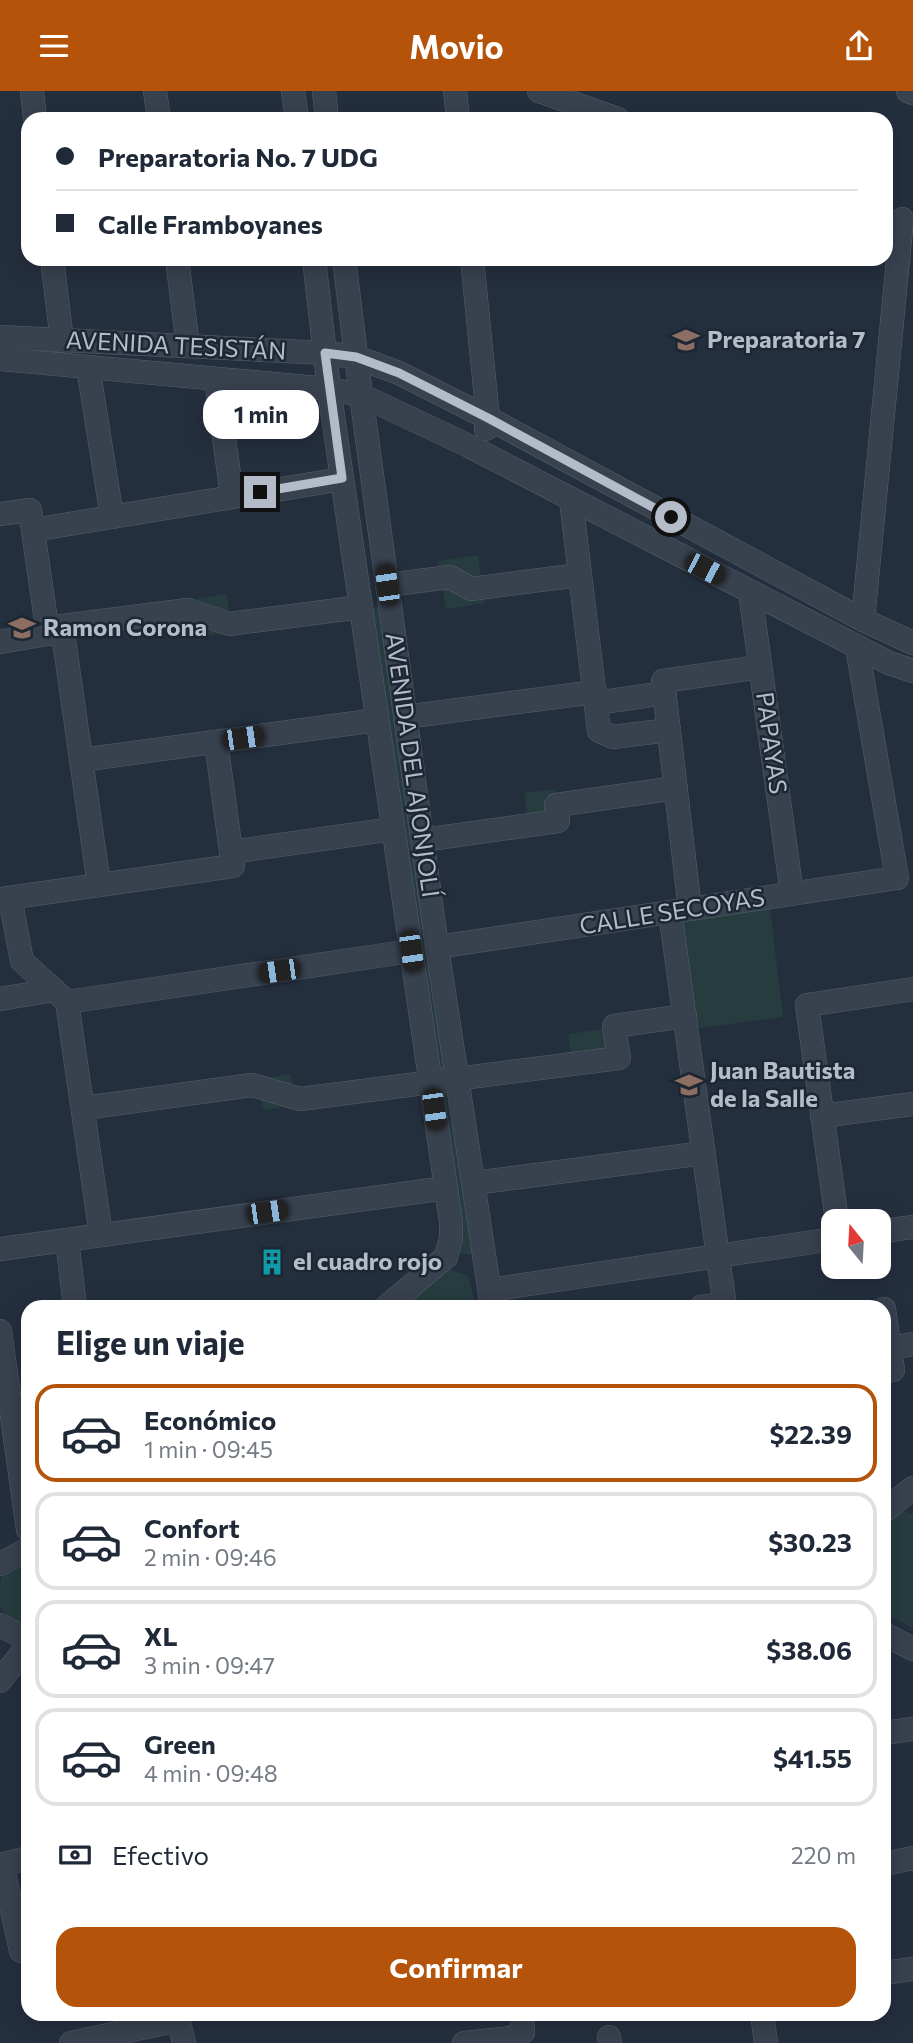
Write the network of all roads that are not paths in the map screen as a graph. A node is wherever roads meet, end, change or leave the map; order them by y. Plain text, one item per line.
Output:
1 (32, 91) edge
2 (155, 91) edge
3 (293, 91) edge
4 (324, 91) edge
5 (455, 91) edge
6 (539, 91) edge
7 (908, 91) edge
8 (913, 93) edge
9 (34, 112) edge
10 (158, 112) edge
11 (296, 112) edge
12 (326, 112) edge
13 (456, 112) edge
14 (598, 112) edge
15 (900, 218) edge
16 (53, 266) edge
17 (178, 266) edge
18 (315, 266) edge
19 (345, 266) edge
20 (473, 266) edge
21 (0, 337) edge
22 (62, 341) junction
23 (188, 346) junction
24 (325, 353) junction
25 (356, 357) junction
26 (0, 359) edge
27 (88, 367) junction
28 (216, 379) junction
29 (330, 389) junction
30 (361, 395) junction
31 (488, 418) junction
32 (470, 446) junction
33 (342, 478) junction
34 (232, 496) junction
35 (571, 500) junction
36 (0, 514) edge
37 (112, 517) junction
38 (32, 520) junction
39 (579, 575) junction
40 (387, 585) junction
41 (750, 592) junction
42 (362, 614) junction
43 (853, 615) junction
44 (391, 617) junction
45 (55, 630) junction
46 (832, 634) junction
47 (0, 642) edge
48 (913, 643) edge
49 (857, 647) junction
50 (760, 667) junction
51 (913, 671) edge
52 (664, 687) junction
53 (595, 697) junction
54 (405, 717) junction
55 (377, 720) junction
56 (669, 730) junction
57 (216, 742) junction
58 (81, 760) junction
59 (676, 788) junction
60 (393, 829) junction
61 (424, 840) junction
62 (231, 852) junction
63 (904, 866) edge
64 (99, 885) junction
65 (792, 894) junction
66 (5, 899) edge
67 (680, 911) junction
68 (437, 947) junction
69 (411, 951) junction
70 (913, 989) edge
71 (61, 996) junction
72 (0, 999) edge
73 (685, 1016) junction
74 (457, 1080) junction
75 (430, 1083) junction
76 (913, 1104) edge
77 (84, 1108) junction
78 (822, 1116) junction
79 (704, 1153) junction
80 (474, 1183) junction
81 (446, 1188) junction
82 (835, 1209) edge
83 (913, 1227) edge
84 (891, 1230) edge
85 (102, 1235) junction
86 (67, 1240) junction
87 (821, 1241) edge
88 (0, 1249) edge
89 (718, 1256) junction
90 (446, 1257) junction
91 (491, 1298) edge
92 (74, 1300) edge
93 (394, 1300) edge
94 (724, 1300) edge
95 (0, 1331) edge
96 (913, 1345) edge
97 (891, 1348) edge
98 (2, 1356) edge
99 (913, 1488) edge
100 (21, 1492) edge
101 (891, 1505) edge
102 (891, 1510) edge
103 (913, 1514) edge
104 (21, 1549) edge
105 (2, 1567) edge
106 (2, 1625) edge
107 (21, 1637) edge
108 (891, 1638) edge
109 (912, 1650) edge
110 (21, 1652) edge
111 (0, 1681) edge
112 (913, 1729) edge
113 (891, 1732) edge
114 (913, 1859) edge
115 (21, 1860) edge
116 (891, 1863) edge
117 (1, 1864) edge
118 (16, 1952) edge
119 (913, 1969) edge
120 (891, 1972) edge
121 (161, 2021) edge
122 (182, 2021) edge
123 (185, 2021) edge
124 (763, 2021) edge
125 (523, 2023) edge
126 (71, 2043) edge
127 (184, 2043) edge
128 (197, 2043) edge
129 (464, 2043) edge
130 (766, 2043) edge

1 - 9 street
2 - 10 street
3 - 11 street
4 - 12 street
5 - 13 street
6 - 14 street
7 - 8 street
15 - 43 street
16 - 22 street
17 - 23 street
18 - 24 street, AVENIDA DEL AJONJOLÍ
19 - 25 street, AVENIDA DEL AJONJOLÍ
20 - 31 street
21 - 22 street, AVENIDA TESISTÁN
22 - 23 street, AVENIDA TESISTÁN
23 - 24 street, AVENIDA TESISTÁN
24 - 25 street, AVENIDA TESISTÁN
24 - 29 street, AVENIDA DEL AJONJOLÍ
25 - 30 street, AVENIDA DEL AJONJOLÍ
25 - 31 street, AVENIDA TESISTÁN
26 - 27 street, AVENIDA TESISTÁN
27 - 28 street, AVENIDA TESISTÁN
27 - 37 street
28 - 29 street, AVENIDA TESISTÁN
28 - 34 street
29 - 30 street, AVENIDA TESISTÁN
29 - 33 street, AVENIDA DEL AJONJOLÍ
30 - 32 street, AVENIDA TESISTÁN
30 - 40 street, AVENIDA DEL AJONJOLÍ
31 - 32 street
31 - 43 street, AVENIDA TESISTÁN
32 - 35 street, AVENIDA TESISTÁN
33 - 34 street
33 - 42 street, AVENIDA DEL AJONJOLÍ
34 - 37 street
35 - 39 street
35 - 41 street, AVENIDA TESISTÁN
36 - 38 street
37 - 38 street
38 - 45 street
39 - 40 street
39 - 53 street
40 - 44 street, AVENIDA DEL AJONJOLÍ
41 - 46 street, AVENIDA TESISTÁN
41 - 50 street, PAPAYAS
42 - 44 street, AVENIDA DEL AJONJOLÍ
42 - 45 street
42 - 55 street, AVENIDA DEL AJONJOLÍ
43 - 46 street
43 - 48 street, AVENIDA TESISTÁN
44 - 54 street, AVENIDA DEL AJONJOLÍ
45 - 47 street
45 - 58 street
46 - 49 street, AVENIDA TESISTÁN
49 - 51 street, AVENIDA TESISTÁN
49 - 63 street
50 - 52 street
50 - 65 street, PAPAYAS
52 - 53 street
52 - 56 street
53 - 54 street
53 - 56 street
54 - 61 street, AVENIDA DEL AJONJOLÍ
55 - 57 street
55 - 60 street, AVENIDA DEL AJONJOLÍ
56 - 59 street
57 - 58 street
57 - 62 street
58 - 64 street
59 - 61 street
59 - 67 street
60 - 62 street
60 - 69 street, AVENIDA DEL AJONJOLÍ
61 - 68 street, AVENIDA DEL AJONJOLÍ
62 - 64 street
63 - 65 street, CALLE SECOYAS
64 - 66 street
65 - 67 street, CALLE SECOYAS
66 - 71 street
67 - 68 street, CALLE SECOYAS
67 - 73 street
68 - 74 street, AVENIDA DEL AJONJOLÍ
69 - 71 street
69 - 75 street, AVENIDA DEL AJONJOLÍ
70 - 78 street
71 - 72 street
71 - 77 street
73 - 74 street
73 - 79 street
74 - 75 street
74 - 80 street, AVENIDA DEL AJONJOLÍ
75 - 77 street
75 - 81 street, AVENIDA DEL AJONJOLÍ
76 - 78 street
77 - 85 street
78 - 82 street
79 - 80 street
79 - 89 street
80 - 91 street, AVENIDA DEL AJONJOLÍ
81 - 85 street
81 - 90 street, AVENIDA DEL AJONJOLÍ
83 - 84 street
85 - 86 street
86 - 88 street
86 - 92 street
87 - 89 street
89 - 91 street
89 - 94 street
90 - 91 street
90 - 93 street
95 - 98 street
96 - 97 street
98 - 100 street
99 - 101 street
102 - 103 street
104 - 105 street
106 - 107 street
108 - 109 street
110 - 111 street
112 - 113 street
114 - 116 street
115 - 117 street
117 - 118 street
119 - 120 street
121 - 126 street
122 - 127 street
123 - 128 street
124 - 130 street
125 - 129 street

